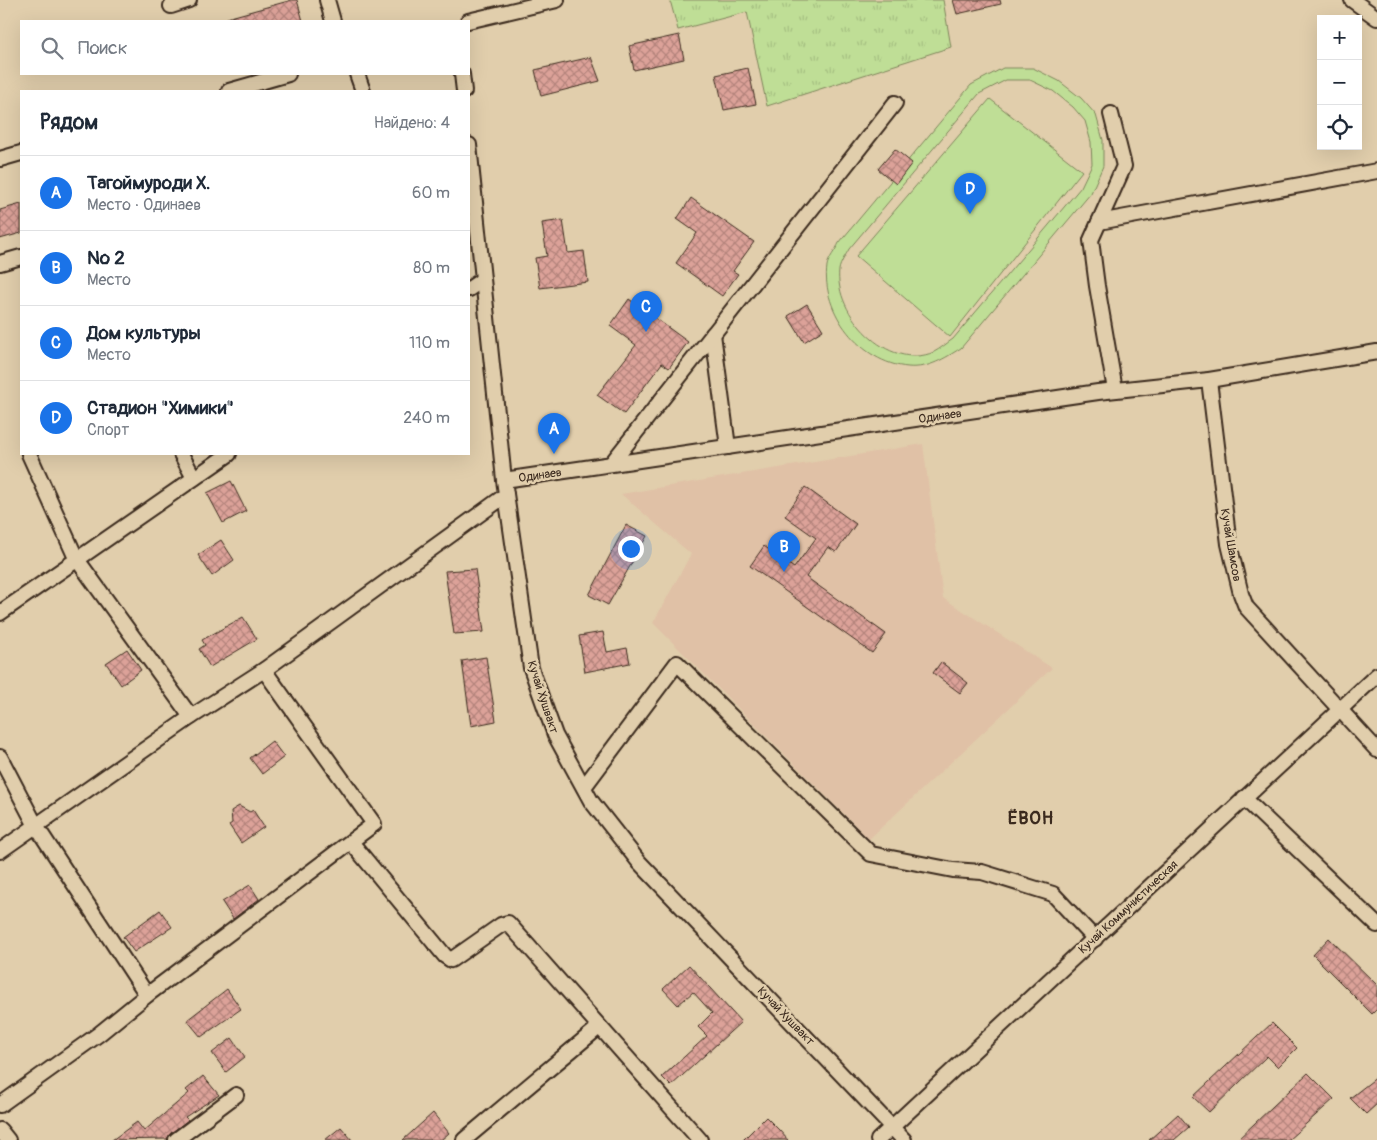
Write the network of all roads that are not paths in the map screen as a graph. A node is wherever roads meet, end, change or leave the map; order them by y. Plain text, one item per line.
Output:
1 (189, 0) edge
2 (326, 0) edge
3 (556, 0) edge
4 (1352, 0) edge
5 (170, 6) dead end
6 (1377, 18) edge
7 (333, 20) edge
8 (470, 21) edge
9 (286, 75) edge
10 (357, 75) edge
11 (462, 75) edge
12 (269, 86) edge
13 (237, 90) edge
14 (363, 90) edge
15 (464, 90) edge
16 (895, 102) dead end
17 (1111, 114) dead end
18 (20, 153) edge
19 (470, 156) edge
20 (0, 159) edge
21 (1377, 171) edge
22 (1099, 222) junction
23 (20, 257) edge
24 (0, 263) edge
25 (482, 280) junction
26 (470, 288) edge
27 (713, 334) junction
28 (1377, 352) edge
29 (1209, 380) junction
30 (1115, 390) junction
31 (728, 447) junction
32 (29, 455) edge
33 (182, 455) edge
34 (228, 455) edge
35 (611, 464) junction
36 (194, 478) junction
37 (504, 480) junction
38 (506, 495) junction
39 (76, 558) junction
40 (0, 613) edge
41 (264, 670) junction
42 (1377, 675) edge
43 (1340, 709) junction
44 (191, 717) junction
45 (1377, 750) edge
46 (0, 757) edge
47 (584, 787) junction
48 (1244, 798) junction
49 (36, 826) junction
50 (352, 842) junction
51 (0, 851) edge
52 (1377, 925) edge
53 (1095, 939) junction
54 (147, 995) junction
55 (599, 1027) junction
56 (236, 1095) dead end
57 (0, 1104) edge
58 (892, 1127) junction
59 (0, 1130) edge
60 (8, 1140) edge
61 (176, 1140) edge
62 (464, 1140) edge
63 (700, 1140) edge
64 (878, 1140) edge
65 (904, 1140) edge

1 - 5 street
2 - 7 street
3 - 8 street
4 - 6 street
9 - 12 street
10 - 14 street
11 - 15 street
12 - 13 street
16 - 27 street
17 - 22 street
18 - 20 street
19 - 25 street, Кучай Хушвакт
21 - 22 street
22 - 30 street
23 - 24 street
25 - 26 street
25 - 37 street, Кучай Хушвакт
27 - 31 street
27 - 35 street
28 - 29 street, Одинаев
29 - 30 street, Одинаев
29 - 43 street, Кучай Шамсов
30 - 31 street, Одинаев
31 - 35 street, Одинаев
32 - 39 street
33 - 36 street
34 - 36 street
35 - 37 street, Одинаев
36 - 39 street
37 - 38 street, Кучай Хушвакт
38 - 41 street
38 - 47 street, Кучай Хушвакт
39 - 40 street
39 - 44 street
41 - 44 street
41 - 50 street
42 - 43 street, Кучай Коммунистическая
43 - 45 street, Кучай Шамсов
43 - 48 street, Кучай Коммунистическая
44 - 49 street
46 - 49 street
47 - 53 street
47 - 58 street, Кучай Хушвакт
48 - 52 street
48 - 53 street, Кучай Коммунистическая
49 - 51 street
49 - 54 street
50 - 54 street
50 - 55 street
53 - 58 street, Кучай Коммунистическая
54 - 57 street
55 - 62 street
55 - 63 street
56 - 61 street
58 - 64 street, Кучай Коммунистическая
58 - 65 street, Кучай Хушвакт
59 - 60 street

